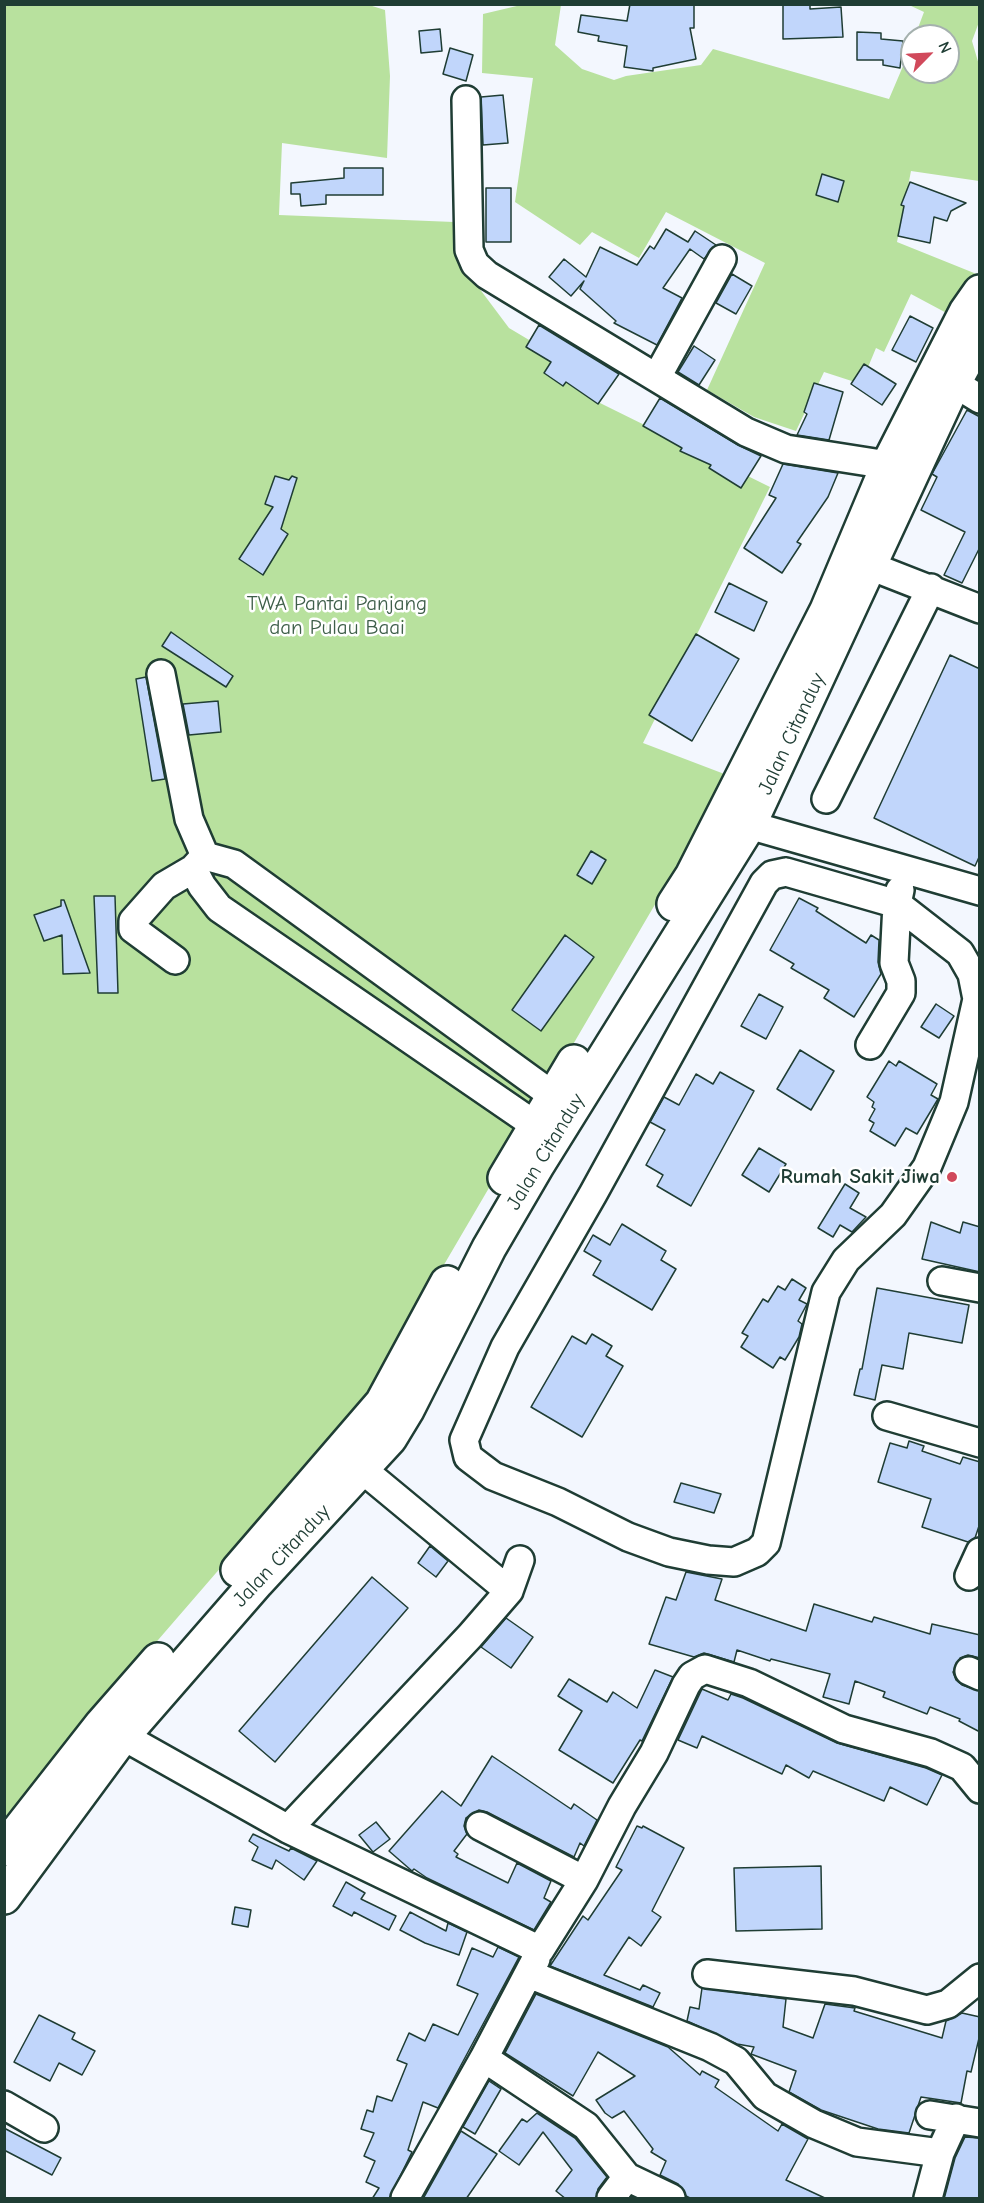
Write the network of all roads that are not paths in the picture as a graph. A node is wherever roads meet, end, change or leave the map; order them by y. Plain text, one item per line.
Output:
1 (466, 100) dead end
2 (722, 259) dead end
3 (980, 292) edge
4 (980, 335) edge
5 (657, 377) junction
6 (967, 391) edge
7 (888, 465) junction
8 (870, 566) junction
9 (931, 588) junction
10 (980, 609) edge
11 (160, 674) dead end
12 (826, 799) dead end
13 (749, 825) junction
14 (199, 863) junction
15 (906, 872) junction
16 (976, 883) edge
17 (897, 904) junction
18 (175, 960) dead end
19 (870, 1045) dead end
20 (562, 1102) junction
21 (545, 1132) junction
22 (942, 1281) dead end
23 (980, 1288) edge
24 (887, 1416) dead end
25 (980, 1443) edge
26 (363, 1470) junction
27 (520, 1560) dead end
28 (509, 1591) junction
29 (112, 1730) junction
30 (980, 1789) edge
31 (480, 1826) dead end
32 (288, 1829) junction
33 (4, 1850) edge
34 (584, 1880) junction
35 (4, 1897) edge
36 (540, 1950) junction
37 (529, 1974) junction
38 (707, 1974) dead end
39 (980, 1978) edge
40 (484, 2058) junction
41 (4, 2105) edge
42 (955, 2118) edge
43 (44, 2128) dead end
44 (940, 2153) junction
45 (627, 2177) junction
46 (405, 2199) edge
47 (611, 2199) edge
48 (671, 2199) edge
49 (928, 2199) edge

1 - 5 street
2 - 5 street
3 - 7 main road, Jalan Citanduy
4 - 6 main road, Jalan Citanduy
5 - 7 street
6 - 8 main road, Jalan Citanduy
7 - 20 main road, Jalan Citanduy
8 - 9 street
8 - 13 main road, Jalan Citanduy
9 - 10 street
9 - 12 street
11 - 14 street
13 - 15 street
13 - 20 main road, Jalan Citanduy
14 - 18 street
14 - 20 street
14 - 21 street
15 - 16 street
15 - 17 street
17 - 17 street
17 - 19 street
20 - 21 main road, Jalan Citanduy
21 - 26 main road, Jalan Citanduy
21 - 29 main road, Jalan Citanduy
22 - 23 street
24 - 25 street
26 - 28 street
26 - 29 main road, Jalan Citanduy
27 - 28 street
28 - 32 street
29 - 32 street
29 - 33 main road, Jalan Citanduy
29 - 35 main road, Jalan Citanduy
30 - 34 street
31 - 34 street
32 - 36 street
34 - 36 street
36 - 37 street
37 - 40 street
37 - 44 street
38 - 39 street
40 - 45 street
40 - 46 street
41 - 43 street
42 - 44 street
44 - 49 street
45 - 47 street
45 - 48 street

